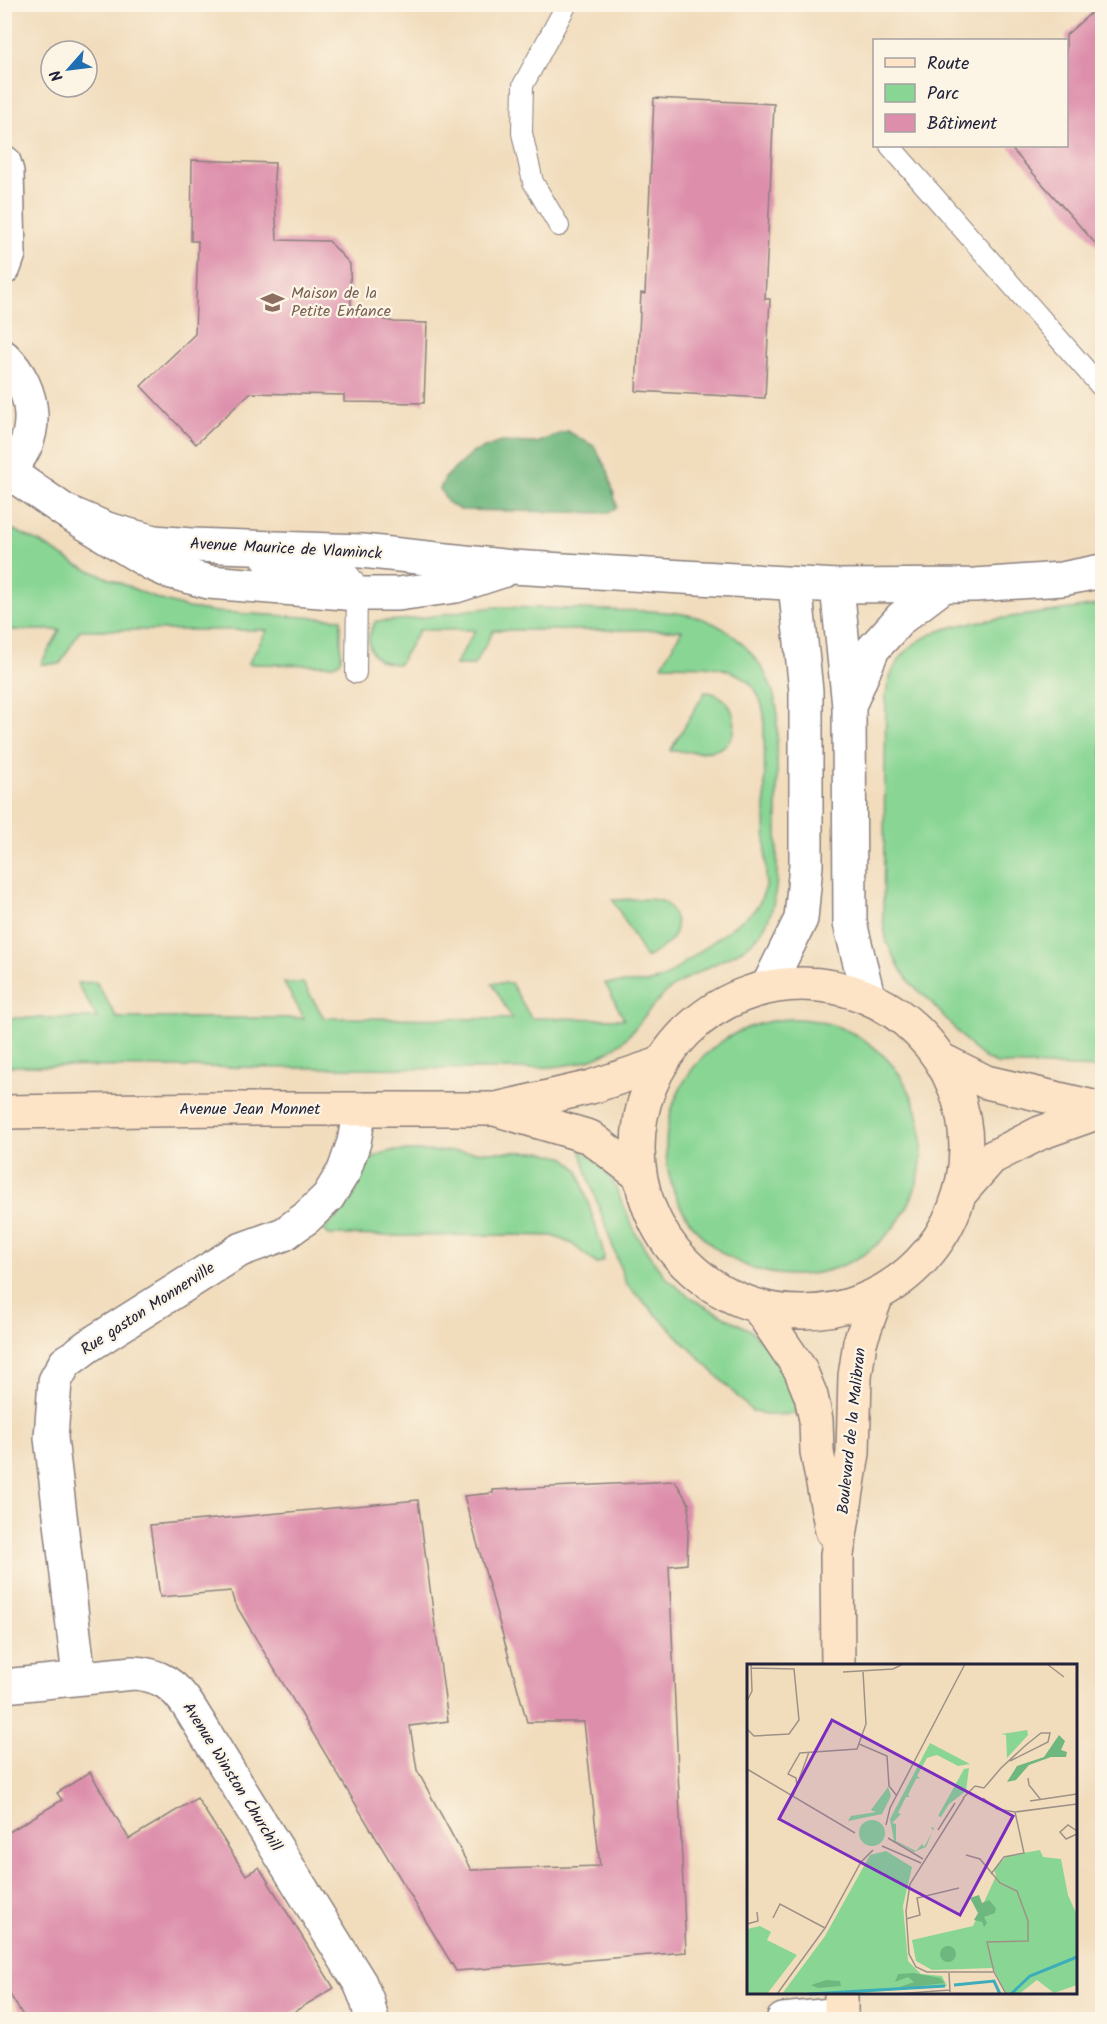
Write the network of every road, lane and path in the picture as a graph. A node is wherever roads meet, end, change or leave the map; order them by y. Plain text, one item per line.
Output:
1 (567, 4) edge
2 (891, 147) edge
3 (4, 162) edge
4 (559, 226) dead end
5 (4, 268) edge
6 (4, 357) edge
7 (1102, 388) edge
8 (6, 472) edge
9 (65, 511) junction
10 (215, 545) junction
11 (512, 567) junction
12 (1102, 571) edge
13 (795, 584) junction
14 (837, 586) junction
15 (942, 587) junction
16 (357, 594) junction
17 (356, 673) dead end
18 (849, 706) junction
19 (768, 986) junction
20 (868, 996) junction
21 (942, 1060) junction
22 (660, 1064) junction
23 (360, 1109) junction
24 (496, 1109) junction
25 (1102, 1110) edge
26 (4, 1112) edge
27 (639, 1175) junction
28 (962, 1191) junction
29 (877, 1295) junction
30 (758, 1307) junction
31 (837, 1555) junction
32 (838, 1664) edge
33 (79, 1677) junction
34 (4, 1686) edge
35 (841, 2009) edge
36 (372, 2019) edge
37 (783, 2019) edge

1 - 4 lane
2 - 7 lane
3 - 5 street
6 - 8 street, Avenue Maurice de Vlaminck
8 - 9 street, Avenue Maurice de Vlaminck
9 - 10 street, Avenue Maurice de Vlaminck
9 - 16 street, Avenue Maurice de Vlaminck
10 - 11 street, Avenue Maurice de Vlaminck
10 - 16 lane
11 - 13 street, Avenue Maurice de Vlaminck
11 - 16 street, Avenue Maurice de Vlaminck
12 - 15 street, Avenue Maurice de Vlaminck
13 - 14 street, Avenue Maurice de Vlaminck
13 - 19 street
14 - 15 street, Avenue Maurice de Vlaminck
14 - 18 street
15 - 18 street
16 - 17 lane
18 - 20 street
19 - 20 main road
19 - 22 main road
20 - 21 main road
21 - 25 main road
21 - 28 main road
22 - 24 main road, Avenue Jean Monnet
22 - 27 main road
23 - 24 main road, Avenue Jean Monnet
23 - 26 main road, Avenue Jean Monnet
23 - 33 street, Rue gaston Monnerville
24 - 27 main road, Avenue Jean Monnet
25 - 28 main road
27 - 30 main road
28 - 29 main road
29 - 30 main road
29 - 31 main road, Boulevard de la Malibran
30 - 31 main road, Boulevard de la Malibran
31 - 32 main road
33 - 34 street, Avenue Winston Churchill
33 - 36 street, Avenue Winston Churchill
35 - 37 street

